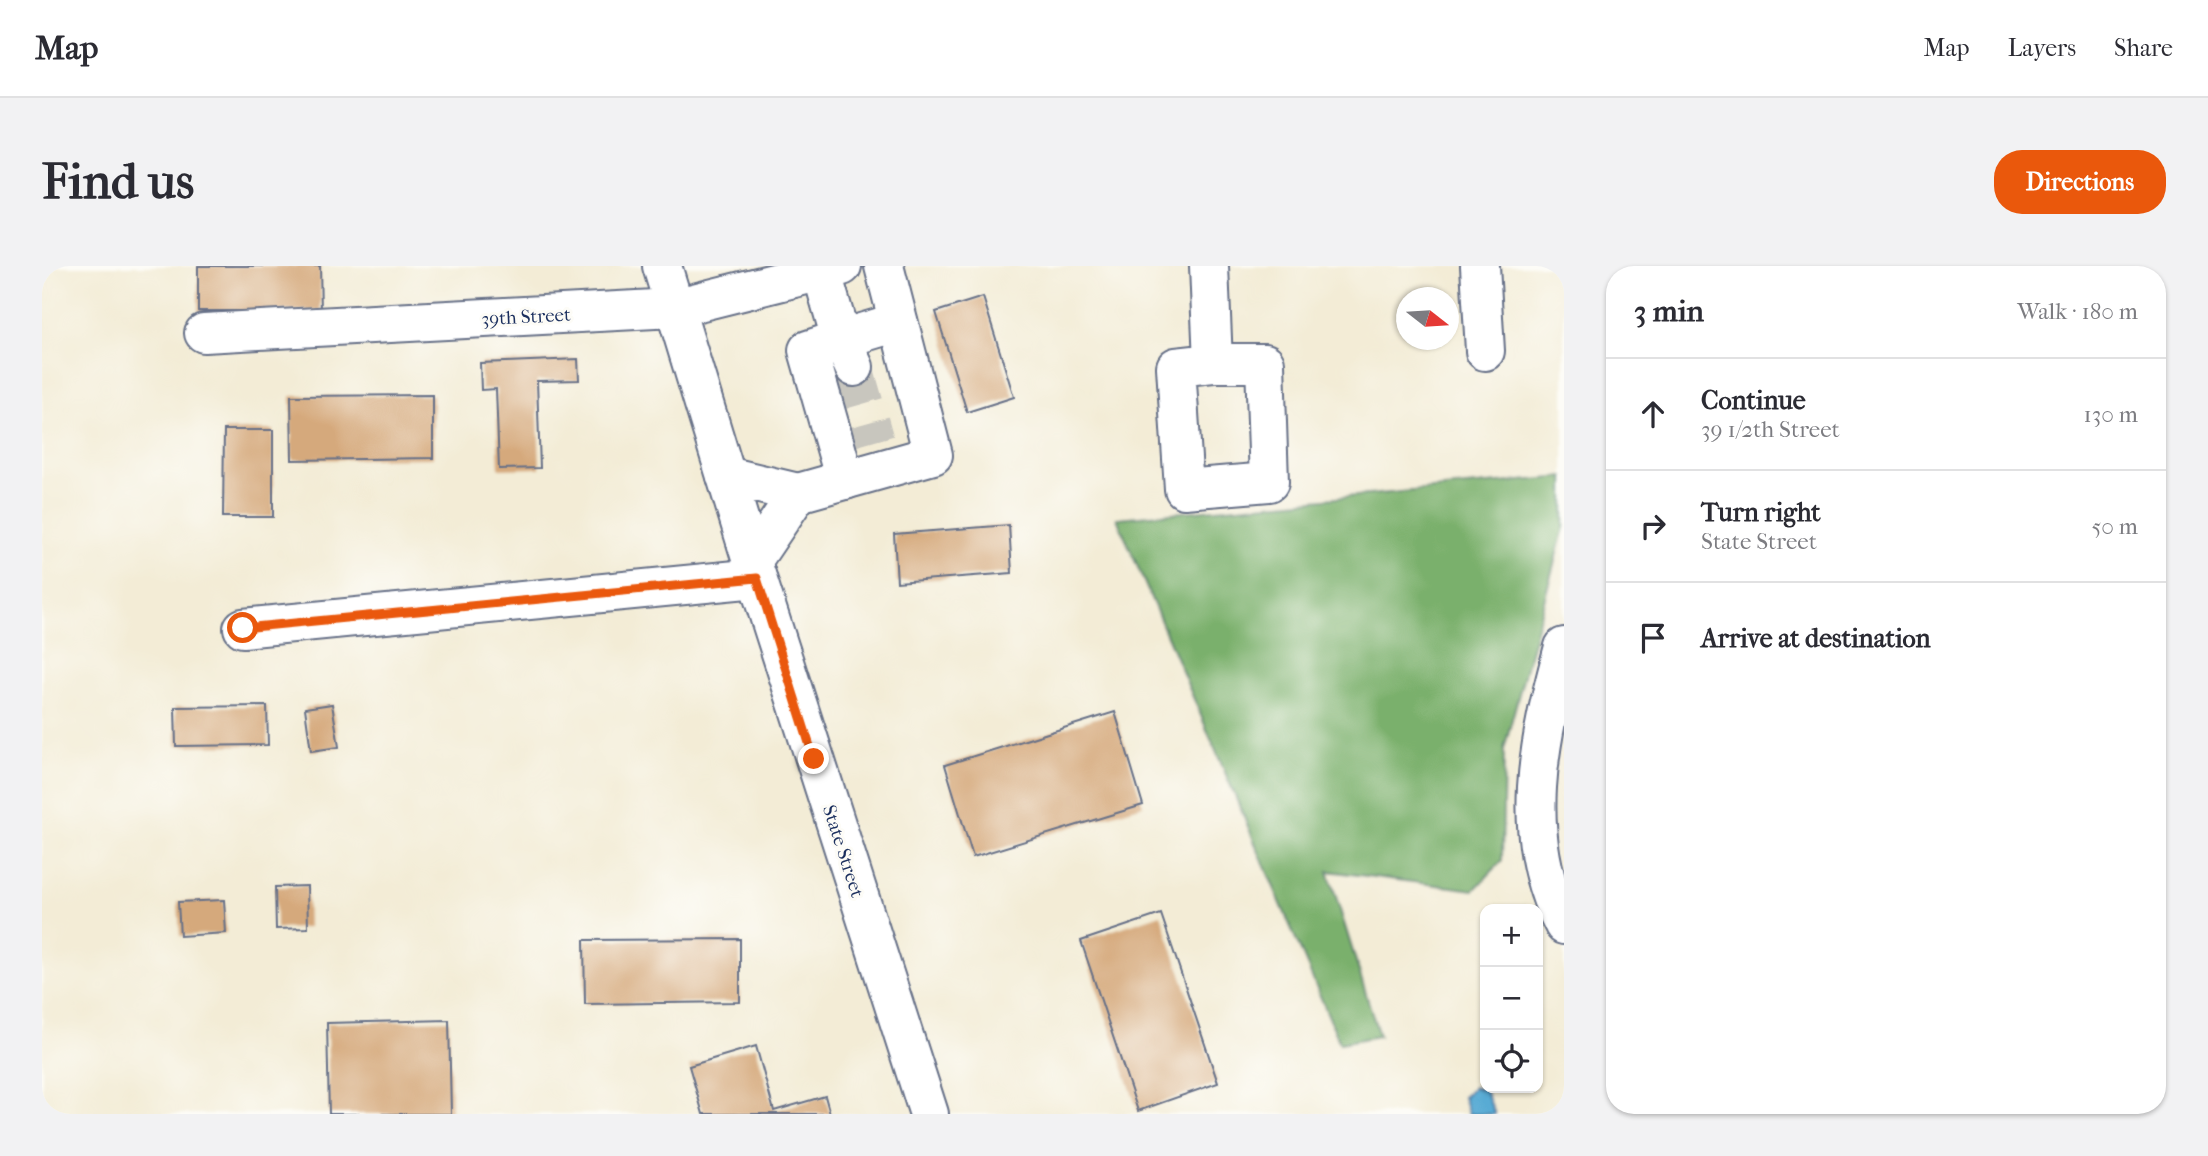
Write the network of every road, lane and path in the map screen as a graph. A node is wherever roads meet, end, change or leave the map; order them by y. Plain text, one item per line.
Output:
1 (662, 266) edge
2 (884, 266) edge
3 (1209, 266) edge
4 (1480, 266) edge
5 (832, 269) edge
6 (674, 308) junction
7 (898, 322) junction
8 (204, 333) dead end
9 (1485, 351) dead end
10 (847, 353) junction
11 (1213, 363) dead end
12 (726, 476) junction
13 (845, 480) junction
14 (799, 493) junction
15 (755, 570) junction
16 (243, 628) dead end
17 (1564, 647) edge
18 (1564, 925) edge
19 (929, 1114) edge

1 - 6 street, State Street
2 - 7 street
3 - 11 street
4 - 9 street
5 - 6 street, 39th Street
5 - 10 street
6 - 8 street, 39th Street
6 - 12 street, State Street
7 - 10 street
7 - 13 street
10 - 13 street
12 - 14 street
12 - 15 street, State Street
13 - 14 street
14 - 15 street
15 - 16 street
15 - 19 street, State Street
17 - 18 street

